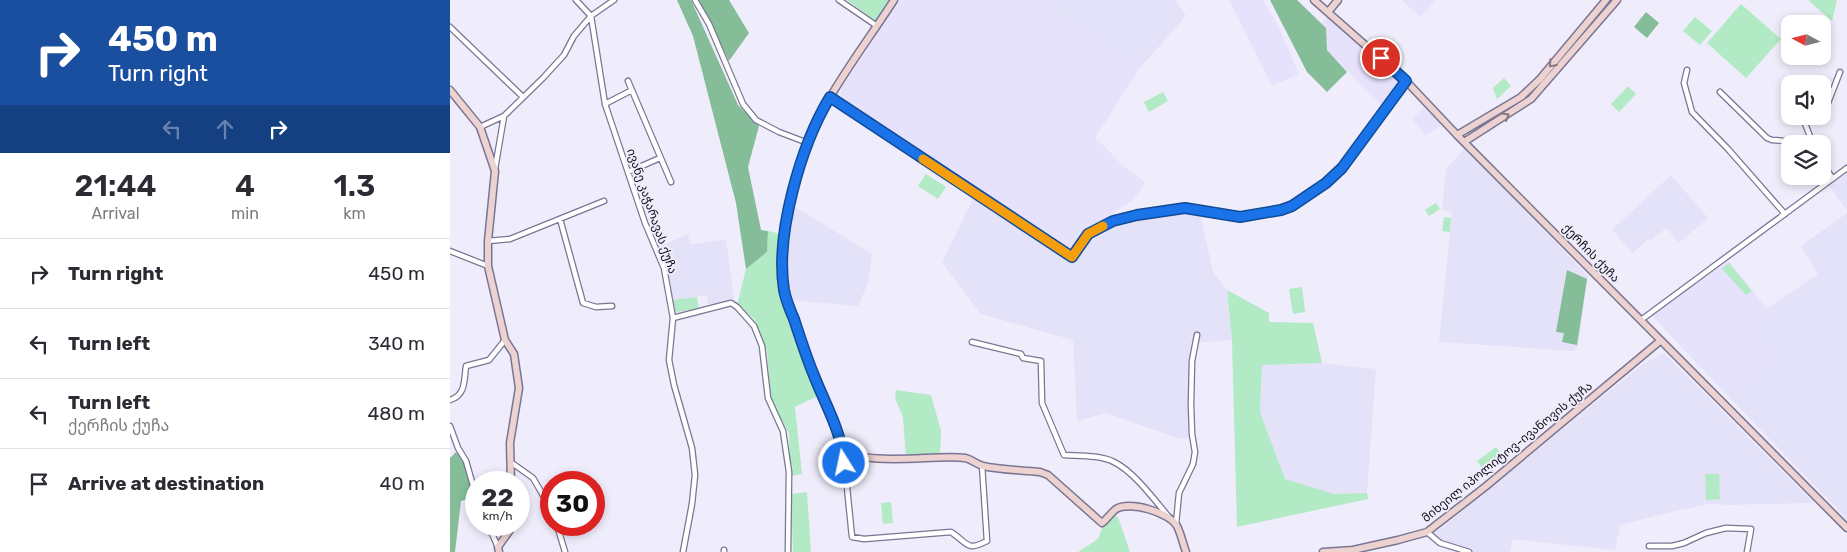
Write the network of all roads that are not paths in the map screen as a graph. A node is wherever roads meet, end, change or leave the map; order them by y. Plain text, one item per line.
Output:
1 (576, 0) edge
2 (614, 0) edge
3 (695, 0) edge
4 (839, 0) edge
5 (894, 0) edge
6 (1314, 0) edge
7 (1338, 0) edge
8 (1606, 0) edge
9 (1617, 0) edge
10 (1328, 12) junction
11 (590, 16) junction
12 (877, 26) junction
13 (450, 27) edge
14 (1570, 43) junction
15 (1576, 48) junction
16 (1687, 70) dead end
17 (1840, 72) dead end
18 (1540, 79) junction
19 (628, 81) dead end
20 (1406, 81) junction
21 (1546, 83) junction
22 (450, 90) edge
23 (632, 90) junction
24 (1720, 92) dead end
25 (1831, 95) edge
26 (523, 97) junction
27 (830, 97) junction
28 (605, 104) junction
29 (504, 116) junction
30 (1487, 117) junction
31 (1491, 125) junction
32 (480, 127) junction
33 (1457, 135) junction
34 (1781, 141) edge
35 (1464, 142) junction
36 (808, 143) junction
37 (660, 158) junction
38 (1847, 168) edge
39 (495, 171) junction
40 (628, 172) junction
41 (1832, 178) joint
42 (671, 182) dead end
43 (604, 201) dead end
44 (1785, 214) junction
45 (560, 219) junction
46 (488, 240) junction
47 (450, 251) edge
48 (488, 266) junction
49 (612, 306) dead end
50 (673, 318) junction
51 (1640, 320) junction
52 (1197, 335) dead end
53 (505, 340) junction
54 (1660, 341) junction
55 (972, 342) dead end
56 (450, 400) edge
57 (450, 426) edge
58 (843, 448) junction
59 (512, 463) junction
60 (982, 465) junction
61 (469, 471) edge
62 (512, 471) edge
63 (540, 490) edge
64 (1176, 524) junction
65 (1847, 528) edge
66 (1427, 532) junction
67 (493, 536) edge
68 (507, 536) edge
69 (560, 536) edge
70 (1649, 546) dead end
71 (499, 550) edge
72 (565, 552) edge
73 (683, 552) edge
74 (788, 552) edge
75 (1186, 552) edge
76 (1323, 552) edge
77 (1469, 552) edge
78 (1747, 552) edge

1 - 11 street
2 - 11 street
3 - 36 street
4 - 12 street
5 - 12 street
6 - 10 street, ქერჩის ქუჩა
7 - 10 street
8 - 14 street
9 - 15 street
10 - 20 street, ქერჩის ქუჩა
11 - 26 street
11 - 28 street, ივანე კაჭარავას ქუჩა
12 - 27 street
13 - 26 street
14 - 15 street
14 -> 18 street
15 - 21 street
16 - 44 street
17 - 25 street
18 - 21 street
18 - 30 street
19 - 23 street
20 - 27 street
20 - 33 street, ქერჩის ქუჩა
31 -> 21 street
22 - 32 street
23 - 28 street
23 - 37 street
24 - 34 street
26 - 29 street
27 - 36 street
28 - 40 street, ივანე კაჭარავას ქუჩა
29 - 32 street
29 - 39 street
30 - 31 street
30 - 33 street
31 - 35 street
32 - 39 street
33 - 35 street, ქერჩის ქუჩა
35 - 51 street, ქერჩის ქუჩა
36 - 58 street
37 - 40 street
37 - 42 street
38 - 41 street
39 - 46 street
40 - 50 street, ივანე კაჭარავას ქუჩა
41 - 44 street
43 - 45 street
44 - 51 street
45 - 46 street
45 - 49 street
46 - 48 street
47 - 48 street
48 - 53 street
50 - 73 street, ივანე კაჭარავას ქუჩა
50 - 74 street
51 - 54 street, ქერჩის ქუჩა
52 - 64 street
53 - 56 street
53 - 59 street
54 - 65 street, ქერჩის ქუჩა
54 - 66 street, მიხეილ იპოლიტოვ-ივანოვის ქუჩა
55 - 64 street
57 - 61 street
58 - 60 street
58 - 60 street
59 - 62 street
59 - 63 street
60 - 64 street
64 - 75 street
66 - 76 street, მიხეილ იპოლიტოვ-ივანოვის ქუჩა
66 - 77 street
67 - 71 street
68 - 71 street
69 - 72 street
70 - 78 street

